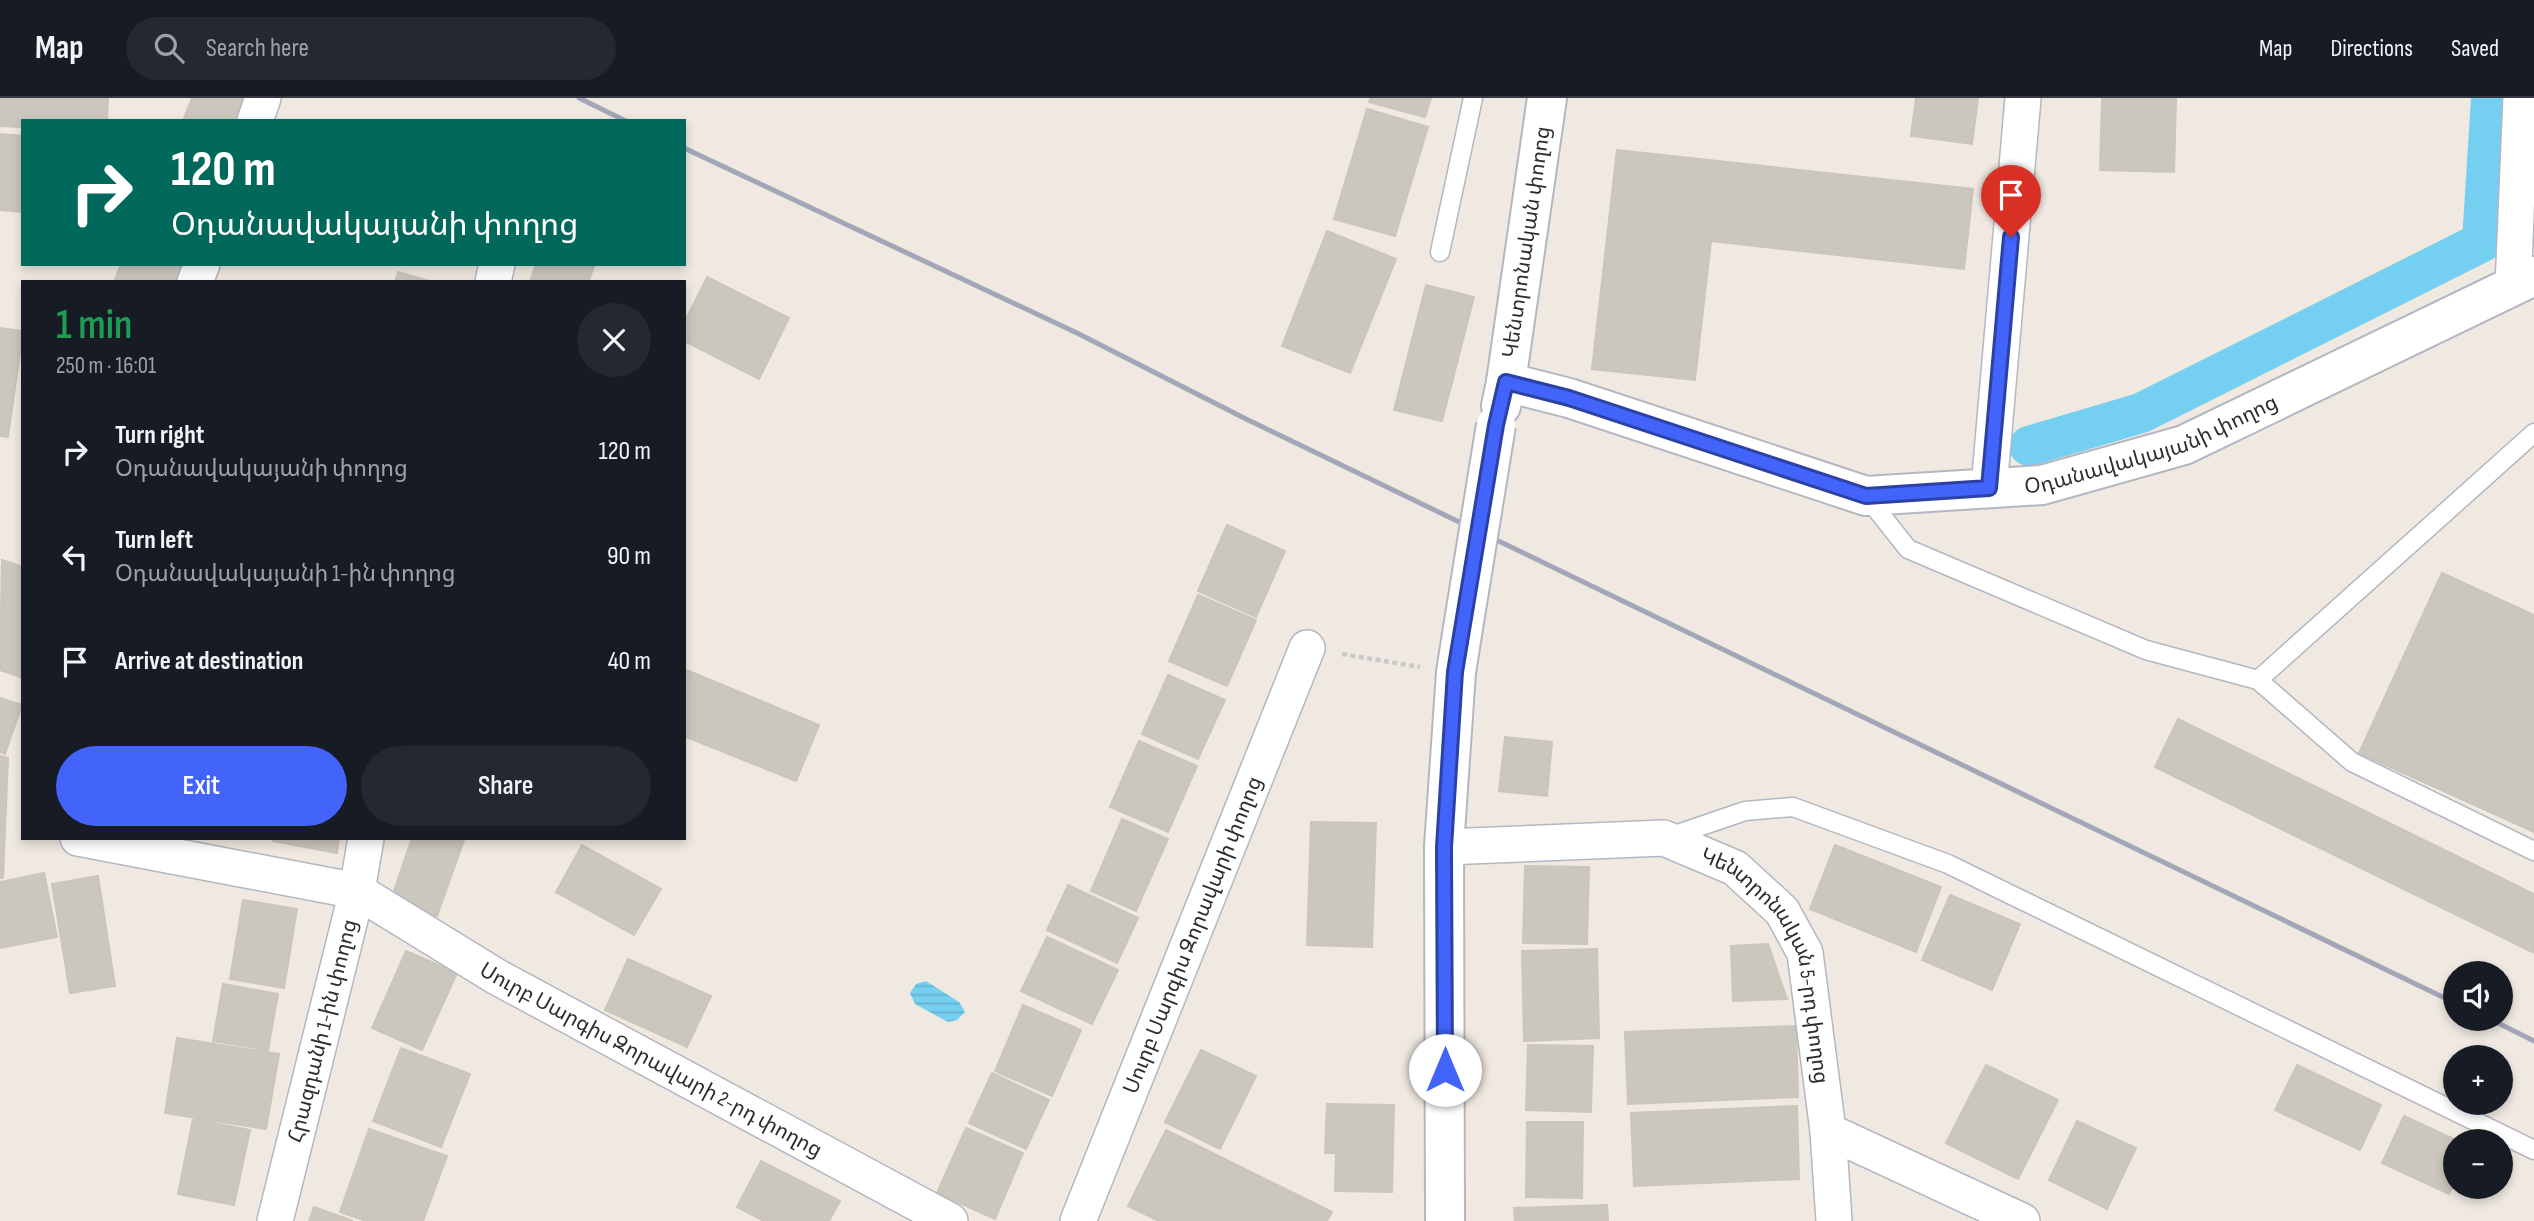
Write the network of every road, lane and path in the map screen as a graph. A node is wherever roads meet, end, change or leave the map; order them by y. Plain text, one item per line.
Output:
1 (263, 98) edge
2 (1473, 98) edge
3 (1547, 98) edge
4 (2023, 98) edge
5 (2521, 98) edge
6 (256, 119) edge
7 (1440, 252) dead end
8 (2523, 282) edge
9 (1506, 382) junction
10 (2534, 433) edge
11 (1989, 488) junction
12 (1866, 496) junction
13 (1307, 648) joint
14 (1455, 672) junction
15 (2258, 680) junction
16 (1664, 838) junction
17 (89, 840) edge
18 (366, 840) edge
19 (1444, 847) junction
20 (2534, 851) edge
21 (357, 891) junction
22 (1828, 1131) junction
23 (2534, 1150) edge
24 (275, 1221) edge
25 (950, 1221) edge
26 (1078, 1221) edge
27 (1445, 1221) edge
28 (1834, 1221) edge
29 (2022, 1221) edge

1 - 6 street
2 - 7 lane
3 - 9 main road, Կենտրոնական փողոց
4 - 11 street
5 - 8 street
8 - 11 main road, Օդանավակայանի փողոց
9 - 12 main road, Օդանավակայանի փողոց
9 - 14 main road, Կենտրոնական փողոց, bridge
10 - 15 lane
11 - 12 main road, Օդանավակայանի փողոց
12 - 15 lane
13 - 14 path
13 - 26 street, Սուրբ Սարգիս Զորավարի փողոց
14 - 19 main road, Կենտրոնական փողոց
15 - 20 lane
16 - 19 street, Կենտրոնական 5-րդ փողոց
16 - 22 street, Կենտրոնական 5-րդ փողոց
16 - 23 lane
17 - 21 street
18 - 21 street, Հրազդանի 1-ին փողոց
19 - 27 main road, Կենտրոնական փողոց
21 - 24 street, Հրազդանի 1-ին փողոց
21 - 25 street, Սուրբ Սարգիս Զորավարի 2-րդ փողոց
22 - 28 street, Կենտրոնական 5-րդ փողոց
22 - 29 street

